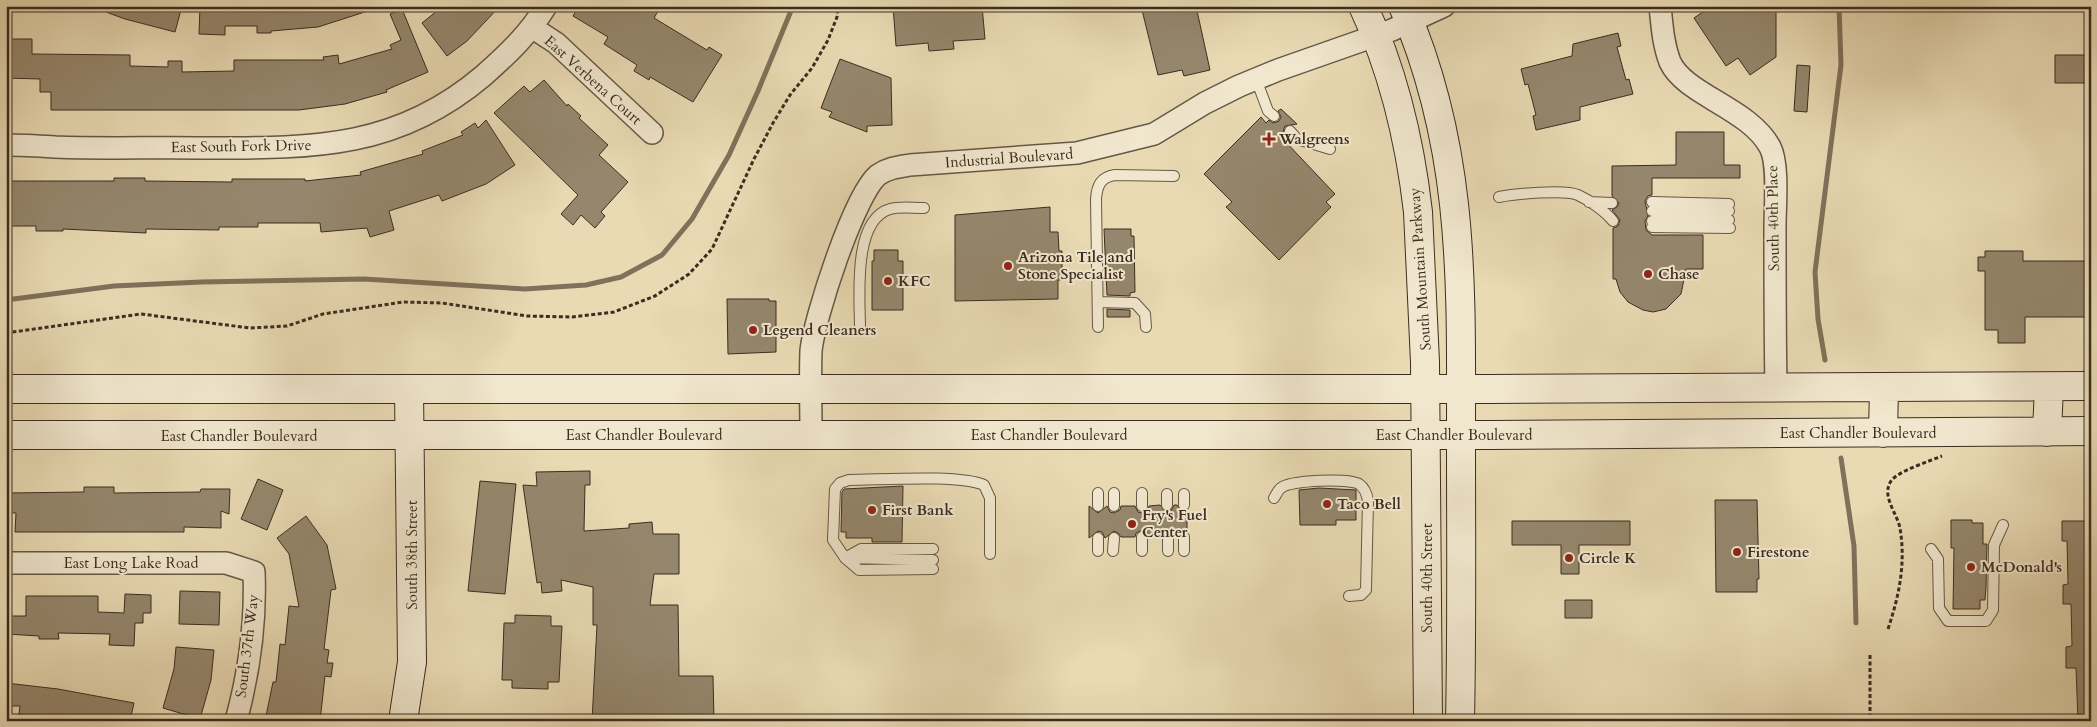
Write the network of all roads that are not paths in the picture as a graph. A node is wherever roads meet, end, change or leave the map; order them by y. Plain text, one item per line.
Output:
1 (546, 6) edge
2 (1364, 6) edge
3 (1444, 6) edge
4 (1660, 6) edge
5 (1395, 23) edge
6 (533, 28) junction
7 (1256, 79) junction
8 (1274, 116) dead end
9 (1290, 132) dead end
10 (652, 133) dead end
11 (6, 145) edge
12 (1330, 149) dead end
13 (1174, 176) dead end
14 (1499, 197) dead end
15 (924, 208) dead end
16 (1610, 212) dead end
17 (1652, 215) joint
18 (1098, 302) junction
19 (1146, 326) dead end
20 (1098, 327) dead end
21 (860, 329) dead end
22 (2091, 386) edge
23 (2049, 387) junction
24 (812, 388) junction
25 (1776, 388) junction
26 (1884, 388) junction
27 (6, 389) edge
28 (409, 389) junction
29 (1425, 389) junction
30 (1461, 389) junction
31 (2091, 431) edge
32 (2047, 432) junction
33 (1883, 433) junction
34 (6, 435) edge
35 (811, 435) junction
36 (1426, 435) junction
37 (1461, 435) junction
38 (411, 436) junction
39 (1098, 493) dead end
40 (1114, 493) dead end
41 (1142, 493) dead end
42 (1167, 494) dead end
43 (1184, 494) dead end
44 (1274, 498) dead end
45 (1167, 505) dead end
46 (1184, 505) dead end
47 (1098, 506) dead end
48 (1114, 506) dead end
49 (1142, 506) dead end
50 (2003, 525) dead end
51 (1142, 537) dead end
52 (1168, 537) dead end
53 (1184, 537) dead end
54 (1098, 538) dead end
55 (1114, 538) dead end
56 (1931, 549) dead end
57 (1098, 551) dead end
58 (1113, 551) dead end
59 (1142, 551) dead end
60 (1168, 551) dead end
61 (1184, 551) dead end
62 (990, 554) dead end
63 (845, 558) junction
64 (6, 563) edge
65 (254, 572) joint
66 (1349, 596) dead end
67 (236, 721) edge
68 (404, 721) edge
69 (1428, 721) edge
70 (1460, 721) edge

1 - 6 street, East South Fork Drive
2 - 5 main road, South Mountain Parkway
3 - 5 street, Industrial Boulevard
4 - 25 street, South 40th Place
5 - 7 street, Industrial Boulevard
5 - 29 main road, South Mountain Parkway
5 - 30 main road, South Mountain Parkway
6 - 10 street, East Verbena Court
6 - 11 street, East South Fork Drive
7 - 8 lane
7 - 24 street, Industrial Boulevard
9 - 12 lane
13 - 18 lane
14 - 16 lane
15 - 21 lane
17 - 17 lane
18 - 19 lane
18 - 20 lane
22 - 23 main road
23 - 26 main road
23 - 32 main road
24 - 28 main road
24 - 29 main road
24 - 35 street, Industrial Boulevard
25 - 26 main road
25 - 30 main road
26 - 33 main road
27 - 28 main road
28 - 38 main road, South 38th Street
29 - 30 main road
29 - 36 main road, South Mountain Parkway
30 - 37 main road, South Mountain Parkway
31 - 32 main road, East Chandler Boulevard
32 - 33 main road, East Chandler Boulevard
33 - 37 main road, East Chandler Boulevard
34 - 38 main road, East Chandler Boulevard
35 - 36 main road, East Chandler Boulevard
35 - 38 main road, East Chandler Boulevard
36 - 37 main road, East Chandler Boulevard
36 - 69 main road, South 40th Street
37 - 70 main road
38 - 68 main road, South 38th Street
39 - 47 lane
40 - 48 lane
41 - 49 lane
42 - 45 lane
43 - 46 lane
44 - 66 lane
50 - 56 lane
51 - 59 lane
52 - 60 lane
53 - 61 lane
54 - 57 lane
55 - 58 lane
62 - 63 lane
63 - 63 lane
64 - 65 street, East Long Lake Road
65 - 67 street, South 37th Way

